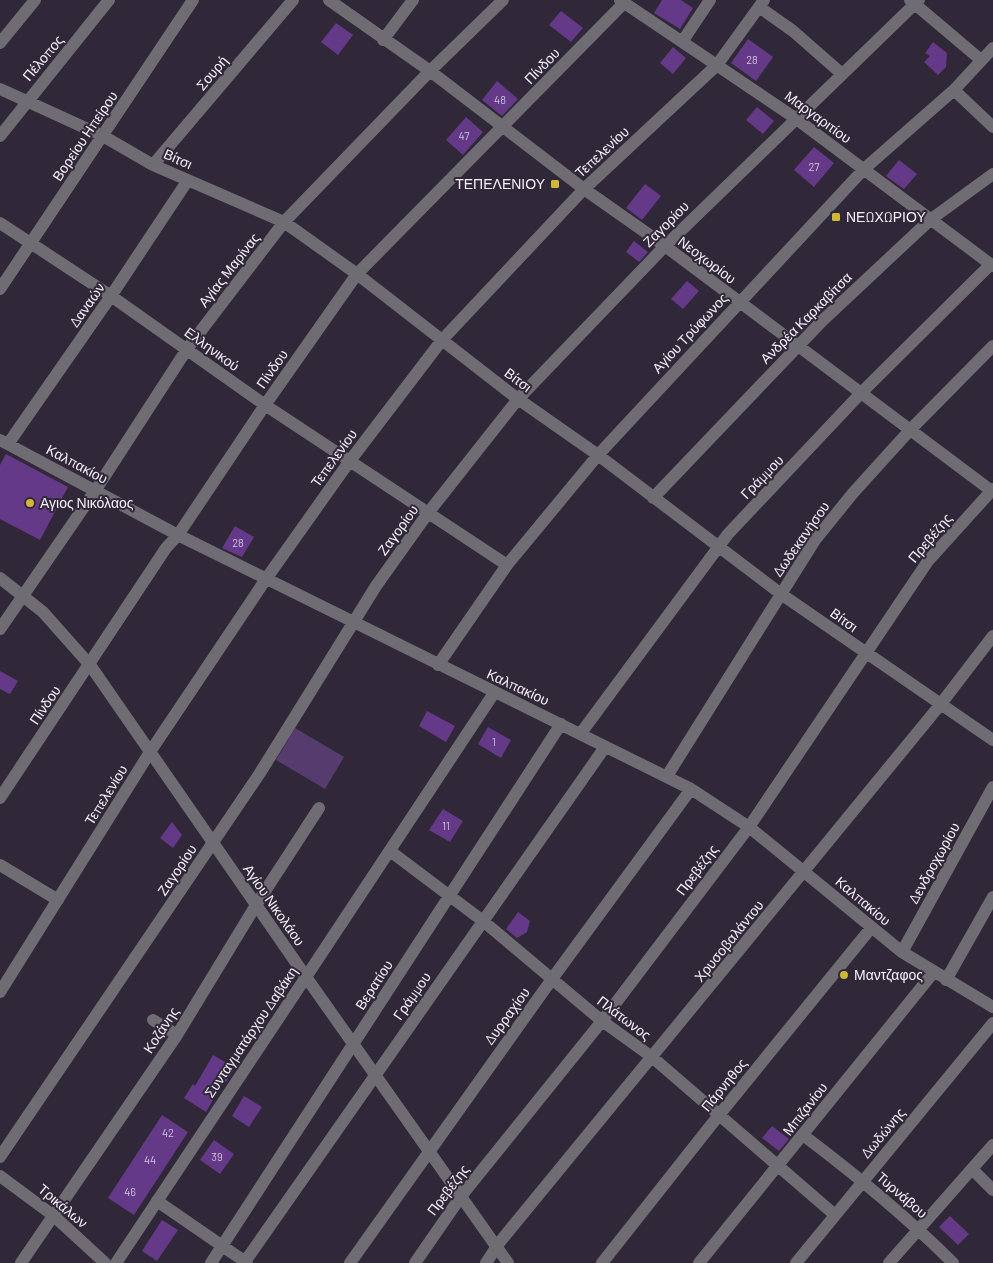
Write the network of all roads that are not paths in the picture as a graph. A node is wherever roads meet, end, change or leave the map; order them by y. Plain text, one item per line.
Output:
1 (35, 0) edge
2 (109, 0) edge
3 (193, 0) edge
4 (293, 0) edge
5 (329, 0) edge
6 (413, 0) edge
7 (503, 0) edge
8 (710, 0) edge
9 (622, 1) edge
10 (914, 1) edge
11 (761, 3) edge
12 (383, 40) junction
13 (682, 42) junction
14 (0, 43) edge
15 (993, 48) edge
16 (981, 60) junction
17 (717, 65) junction
18 (430, 72) junction
19 (842, 74) junction
20 (0, 89) edge
21 (954, 90) junction
22 (25, 103) junction
23 (795, 118) junction
24 (993, 127) edge
25 (503, 128) junction
26 (0, 136) edge
27 (103, 136) junction
28 (153, 165) junction
29 (864, 169) junction
30 (993, 174) edge
31 (188, 180) junction
32 (584, 189) junction
33 (930, 220) junction
34 (284, 222) junction
35 (0, 224) edge
36 (31, 244) junction
37 (665, 246) junction
38 (992, 265) edge
39 (357, 274) junction
40 (0, 289) edge
41 (111, 296) junction
42 (738, 302) junction
43 (442, 340) junction
44 (797, 346) junction
45 (993, 346) edge
46 (187, 349) junction
47 (862, 392) junction
48 (518, 399) junction
49 (264, 405) junction
50 (910, 429) junction
51 (4, 442) edge
52 (598, 455) junction
53 (349, 462) junction
54 (95, 491) junction
55 (992, 491) edge
56 (653, 498) junction
57 (428, 513) junction
58 (178, 535) junction
59 (717, 546) junction
60 (507, 565) junction
61 (0, 578) edge
62 (266, 579) junction
63 (781, 594) junction
64 (23, 595) junction
65 (353, 623) junction
66 (0, 629) edge
67 (993, 636) edge
68 (866, 654) junction
69 (90, 665) junction
70 (438, 665) junction
71 (494, 693) junction
72 (940, 705) junction
73 (562, 724) junction
74 (581, 733) junction
75 (993, 740) edge
76 (605, 747) junction
77 (150, 752) junction
78 (667, 776) junction
79 (993, 787) edge
80 (692, 788) junction
81 (0, 798) edge
82 (319, 808) dead end
83 (749, 827) junction
84 (214, 843) junction
85 (390, 851) junction
86 (0, 865) edge
87 (804, 872) junction
88 (450, 895) junction
89 (993, 897) edge
90 (58, 900) junction
91 (256, 904) junction
92 (483, 921) junction
93 (871, 928) junction
94 (902, 952) junction
95 (932, 973) junction
96 (306, 977) junction
97 (552, 979) junction
98 (946, 980) junction
99 (0, 992) edge
100 (993, 1008) edge
101 (153, 1020) dead end
102 (602, 1021) junction
103 (993, 1023) edge
104 (177, 1035) junction
105 (353, 1043) junction
106 (652, 1058) junction
107 (376, 1075) junction
108 (719, 1115) junction
109 (803, 1135) junction
110 (993, 1146) edge
111 (430, 1150) junction
112 (0, 1157) edge
113 (778, 1165) junction
114 (972, 1169) junction
115 (0, 1176) edge
116 (863, 1181) junction
117 (993, 1190) edge
118 (462, 1195) junction
119 (157, 1202) junction
120 (835, 1215) junction
121 (54, 1216) junction
122 (919, 1229) junction
123 (222, 1246) junction
124 (496, 1246) junction
125 (21, 1263) edge
126 (105, 1263) edge
127 (116, 1263) edge
128 (211, 1263) edge
129 (245, 1263) edge
130 (350, 1263) edge
131 (415, 1263) edge
132 (486, 1263) edge
133 (508, 1263) edge
134 (602, 1263) edge
135 (699, 1263) edge
136 (796, 1263) edge
137 (890, 1263) edge
138 (953, 1263) edge

1 - 14 street
2 - 22 street, Πέλοπος
3 - 27 street, Βορείου Ηπείρου
4 - 28 street, Σουρή
5 - 12 street, Νεοχωρίου
6 - 12 street
7 - 18 street, Αγίας Μαρίνας
8 - 13 street
9 - 13 street, Μαργαριτίου
9 - 25 street, Πίνδου
10 - 16 street
10 - 19 street, Ζαγορίου
11 - 17 street, Τεπελενίου
11 - 19 street
12 - 18 street, Νεοχωρίου
13 - 17 street, Μαργαριτίου
15 - 16 street, Αγίου Τρύφωνος
16 - 21 street, Αγίου Τρύφωνος
17 - 23 street, Μαργαριτίου
17 - 32 street, Τεπελενίου
18 - 25 street, Νεοχωρίου
18 - 34 street, Αγίας Μαρίνας
19 - 23 street, Ζαγορίου
20 - 22 street, Βίτσι
21 - 24 street
21 - 29 street, Αγίου Τρύφωνος
22 - 26 street, Πέλοπος
22 - 27 street, Βίτσι
23 - 29 street, Μαργαριτίου
23 - 37 street, Ζαγορίου
25 - 32 street, Νεοχωρίου
25 - 39 street, Πίνδου
27 - 28 street, Βίτσι
27 - 36 street, Βορείου Ηπείρου
28 - 31 street, Βίτσι
29 - 33 street, Μαργαριτίου
29 - 42 street, Αγίου Τρύφωνος
30 - 33 street, Ανδρέα Καρκαβίτσα
31 - 34 street, Βίτσι
31 - 41 street, Δαναών
32 - 37 street, Νεοχωρίου
32 - 43 street, Τεπελενίου
33 - 38 street, Μαργαριτίου
33 - 44 street, Ανδρέα Καρκαβίτσα
34 - 39 street, Βίτσι
34 - 46 street, Αγίας Μαρίνας
35 - 36 street, Ελληνικού
36 - 40 street, Βορείου Ηπείρου
36 - 41 street, Ελληνικού
37 - 42 street, Νεοχωρίου
37 - 48 street, Ζαγορίου
38 - 47 street, Γράμμου
39 - 43 street, Βίτσι
39 - 49 street, Πίνδου
41 - 46 street, Ελληνικού
41 - 51 street, Δαναών
42 - 44 street, Νεοχωρίου
42 - 52 street, Αγίου Τρύφωνος
43 - 48 street, Βίτσι
43 - 53 street, Τεπελενίου
44 - 47 street, Νεοχωρίου
44 - 56 street, Ανδρέα Καρκαβίτσα
45 - 50 street, Δωδεκανήσου
46 - 49 street, Ελληνικού
46 - 54 street, Αγίας Μαρίνας
47 - 50 street, Νεοχωρίου
47 - 59 street, Γράμμου
48 - 52 street, Βίτσι
48 - 57 street, Ζαγορίου
49 - 53 street, Ελληνικού
49 - 58 street, Πίνδου
50 - 55 street, Νεοχωρίου
50 - 63 street, Δωδεκανήσου
51 - 54 street, Καλπακίου
52 - 56 street, Βίτσι
52 - 60 street, Αγίου Τρύφωνος
53 - 57 street, Ελληνικού
53 - 62 street, Τεπελενίου
54 - 58 street, Καλπακίου
54 - 64 street, Αγίας Μαρίνας
55 - 68 street, Πρεβέζης
56 - 59 street, Βίτσι
57 - 60 street, Ελληνικού
57 - 65 street, Ζαγορίου
58 - 62 street, Καλπακίου
58 - 69 street, Πίνδου
59 - 63 street, Βίτσι
59 - 74 street, Γράμμου
60 - 70 street, Αγίου Τρύφωνος
61 - 64 street, Αγίου Νικολάου
62 - 65 street, Καλπακίου
62 - 77 street, Τεπελενίου
63 - 68 street, Βίτσι
63 - 78 street, Δωδεκανήσου
64 - 66 street, Αγίας Μαρίνας
64 - 69 street, Αγίου Νικολάου
65 - 70 street, Καλπακίου
65 - 84 street, Ζαγορίου
67 - 72 street, Χρυσοβαλάντου
68 - 72 street, Βίτσι
68 - 83 street, Πρεβέζης
69 - 77 street, Αγίου Νικολάου
69 - 81 street, Πίνδου
70 - 71 street, Καλπακίου
71 - 73 street, Καλπακίου
71 - 85 street, Συνταγματάρχου Δαβάκη
72 - 75 street, Βίτσι
72 - 87 street, Χρυσοβαλάντου
73 - 74 street, Καλπακίου
73 - 88 street, Βερατίου
74 - 76 street, Καλπακίου
76 - 78 street, Καλπακίου
76 - 92 street, Γράμμου
77 - 84 street, Αγίου Νικολάου
77 - 90 street, Τεπελενίου
78 - 80 street, Καλπακίου
79 - 94 street, Δενδροχωρίου
80 - 83 street, Καλπακίου
80 - 97 street, Δυρραχίου
82 - 91 street, Κοζάνης
83 - 87 street, Καλπακίου
83 - 102 street, Πρεβέζης
84 - 91 street, Αγίου Νικολάου
84 - 112 street, Ζαγορίου
85 - 88 street, Πλάτωνος
85 - 96 street, Συνταγματάρχου Δαβάκη
86 - 90 street
87 - 93 street, Καλπακίου
87 - 106 street, Χρυσοβαλάντου
88 - 92 street, Πλάτωνος
88 - 105 street, Βερατίου
89 - 98 street
90 - 99 street, Τεπελενίου
91 - 96 street, Αγίου Νικολάου
91 - 104 street, Κοζάνης
92 - 97 street, Πλάτωνος
92 - 107 street, Γράμμου
93 - 94 street, Καλπακίου
93 - 108 street, Πάρνηθος
94 - 95 street, Καλπακίου
95 - 98 street, Καλπακίου
95 - 109 street, Μπιζανίου
96 - 105 street, Αγίου Νικολάου
96 - 119 street, Συνταγματάρχου Δαβάκη
97 - 102 street, Πλάτωνος
97 - 111 street, Δυρραχίου
98 - 100 street, Καλπακίου
101 - 104 street
102 - 106 street, Πλάτωνος
102 - 118 street, Πρεβέζης
103 - 116 street, Δωδώνης
104 - 121 street, Κοζάνης
105 - 107 street, Αγίου Νικολάου
105 - 123 street, Βερατίου
106 - 108 street, Πλάτωνος
106 - 124 street, Χρυσοβαλάντου
107 - 111 street, Αγίου Νικολάου
107 - 129 street, Γράμμου
108 - 113 street, Πλάτωνος
108 - 134 street, Πάρνηθος
109 - 113 street, Μπιζανίου
109 - 116 street, Τυρνάβου
110 - 114 street
111 - 118 street, Αγίου Νικολάου
111 - 130 street, Δυρραχίου
113 - 120 street, Πλάτωνος
113 - 135 street, Μπιζανίου
114 - 117 street
114 - 122 street
115 - 121 street, Τρικάλων
116 - 120 street, Δωδώνης
116 - 122 street, Τυρνάβου
118 - 124 street, Αγίου Νικολάου
118 - 131 street, Πρεβέζης
119 - 123 street
119 - 127 street, Συνταγματάρχου Δαβάκη
120 - 136 street, Δωδώνης
121 - 125 street, Κοζάνης
121 - 126 street, Τρικάλων
122 - 137 street
122 - 138 street, Τυρνάβου
123 - 128 street, Βερατίου
123 - 129 street
124 - 132 street, Χρυσοβαλάντου
124 - 133 street, Αγίου Νικολάου

